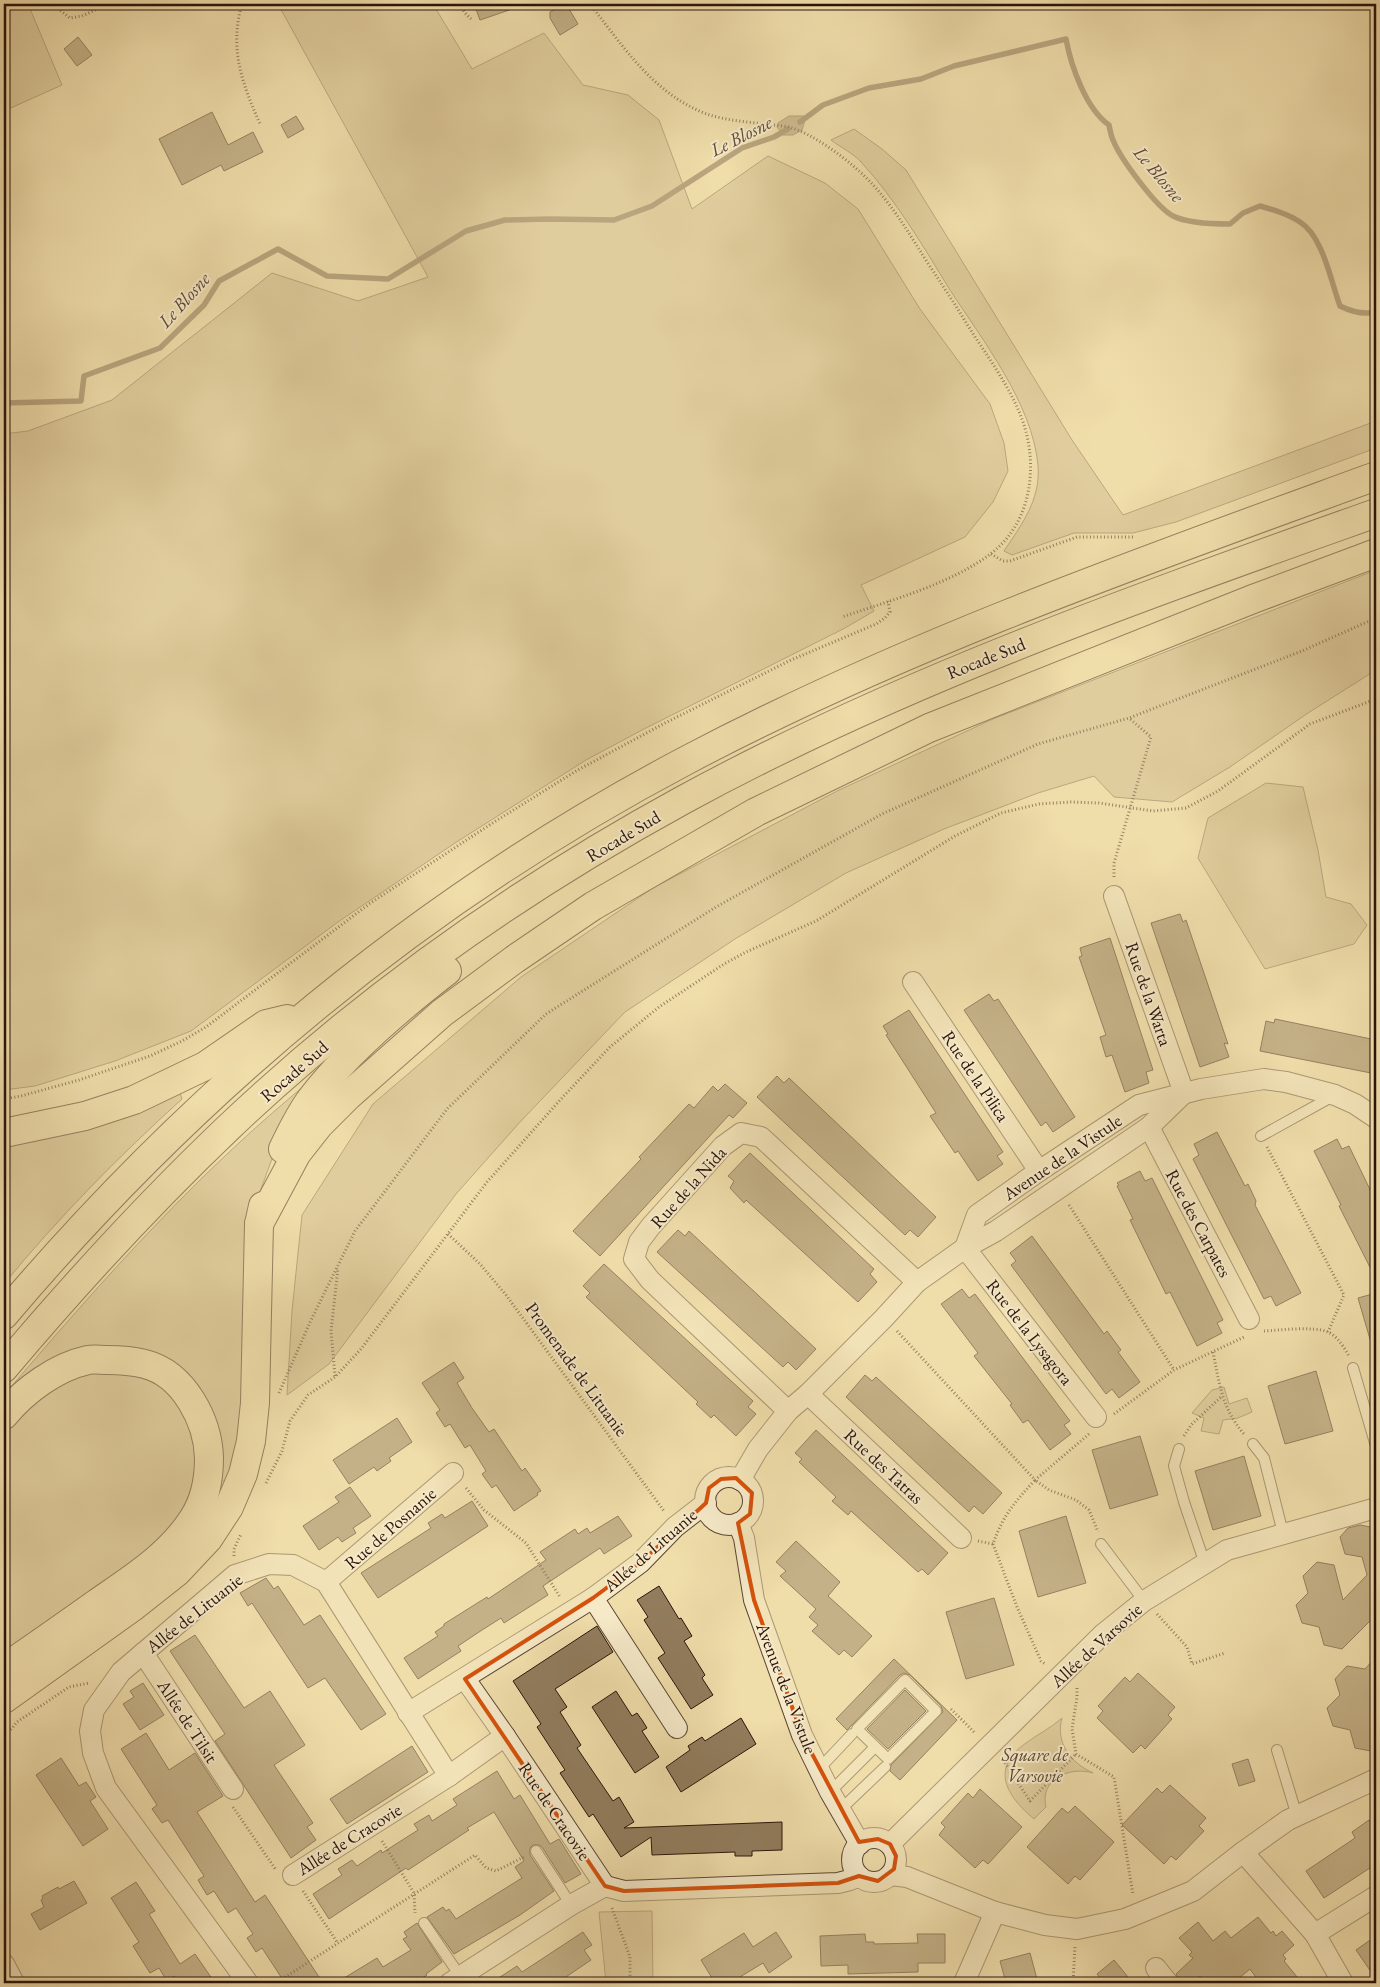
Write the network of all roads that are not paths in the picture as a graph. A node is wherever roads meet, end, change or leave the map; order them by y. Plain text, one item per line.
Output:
1 (1376, 476) edge
2 (1376, 512) edge
3 (1376, 553) edge
4 (1114, 896) road end
5 (512, 904) junction
6 (913, 982) dead end
7 (303, 1016) junction
8 (1184, 1093) junction
9 (1335, 1096) junction
10 (1376, 1117) edge
11 (1149, 1127) junction
12 (4, 1133) edge
13 (1262, 1136) road end
14 (1039, 1171) junction
15 (259, 1224) junction
16 (965, 1248) junction
17 (917, 1282) junction
18 (4, 1315) edge
19 (1251, 1328) road end
20 (4, 1368) edge
21 (1353, 1368) road end
22 (808, 1394) junction
23 (788, 1411) junction
24 (4, 1415) edge
25 (1099, 1420) road end
26 (1253, 1444) road end
27 (1376, 1446) edge
28 (1179, 1449) road end
29 (453, 1473) road end
30 (740, 1480) junction
31 (706, 1503) junction
32 (1376, 1508) edge
33 (738, 1523) junction
34 (1283, 1533) junction
35 (960, 1538) road end
36 (1101, 1544) road end
37 (1205, 1564) junction
38 (326, 1582) junction
39 (593, 1598) junction
40 (1144, 1601) junction
41 (143, 1652) junction
42 (4, 1668) edge
43 (465, 1679) junction
44 (4, 1698) edge
45 (408, 1713) junction
46 (676, 1728) dead end
47 (852, 1734) dead end
48 (505, 1736) junction
49 (875, 1747) junction
50 (1277, 1750) dead end
51 (886, 1767) dead end
52 (819, 1769) junction
53 (449, 1776) junction
54 (1376, 1779) edge
55 (233, 1789) road end
56 (830, 1792) junction
57 (840, 1810) junction
58 (1297, 1816) junction
59 (860, 1844) junction
60 (890, 1844) junction
61 (536, 1851) road end
62 (1243, 1852) junction
63 (293, 1875) road end
64 (890, 1875) junction
65 (859, 1876) junction
66 (605, 1886) junction
67 (1376, 1896) edge
68 (571, 1905) junction
69 (995, 1912) junction
70 (424, 1923) dead end
71 (1315, 1934) junction
72 (458, 1981) edge
73 (248, 1983) edge
74 (964, 1983) edge
75 (1343, 1983) edge

1 - 7 highway, Rocade Sud
2 - 5 highway, Rocade Sud
3 - 15 highway
4 - 8 street, Rue de la Warta
5 - 15 highway
5 - 20 highway, Rocade Sud
6 - 14 street, Rue de la Pilica
7 - 12 highway
7 - 18 highway, Rocade Sud
8 - 9 street, Avenue de la Vistule
8 - 11 street, Avenue de la Vistule
8 - 14 street, Avenue de la Vistule
9 - 10 street, Avenue de la Vistule
9 - 13 lane
11 - 16 street, Avenue de la Vistule
11 - 19 street, Rue des Carpates
14 - 16 street, Avenue de la Vistule
15 - 44 highway
16 - 17 street, Avenue de la Vistule
16 - 25 street, Rue de la Lysagora
17 - 22 street, Avenue de la Vistule
17 - 23 street, Rue de la Nida
21 - 27 lane
22 - 23 street, Avenue de la Vistule
22 - 35 street, Rue des Tatras
23 - 30 street, Avenue de la Vistule
24 - 42 highway
26 - 34 lane
28 - 37 lane
29 - 38 street, Rue de Posnanie
30 - 31 street
30 - 33 street
31 - 33 street
31 - 39 street, Allée de Lituanie
32 - 34 street, Allée de Varsovie
33 - 52 street, Avenue de la Vistule
34 - 37 street, Allée de Varsovie
36 - 40 lane
37 - 40 street, Allée de Varsovie
38 - 41 street, Allée de Lituanie
38 - 45 street, Allée de Lituanie
39 - 43 street, Allée de Lituanie
39 - 46 street
40 - 60 street, Allée de Varsovie
41 - 55 street, Allée de Tilsit
41 - 73 street, Allée de Lituanie
43 - 45 street, Allée de Lituanie
43 - 48 street, Rue de Cracovie
45 - 53 street
47 - 52 lane
48 - 53 street, Allée de Cracovie
48 - 66 street, Rue de Cracovie
49 - 49 lane
49 - 56 lane
50 - 58 lane
51 - 57 lane
52 - 56 street, Avenue de la Vistule
53 - 63 street, Allée de Cracovie
54 - 58 street
56 - 57 street, Avenue de la Vistule
57 - 59 street, Avenue de la Vistule
58 - 62 street
59 - 60 street
59 - 65 street
60 - 64 street
61 - 68 lane
62 - 69 street
62 - 71 street
64 - 65 street
64 - 69 street
65 - 66 street
66 - 68 street
67 - 71 street
68 - 72 street
69 - 74 street
70 - 72 lane
71 - 75 street

